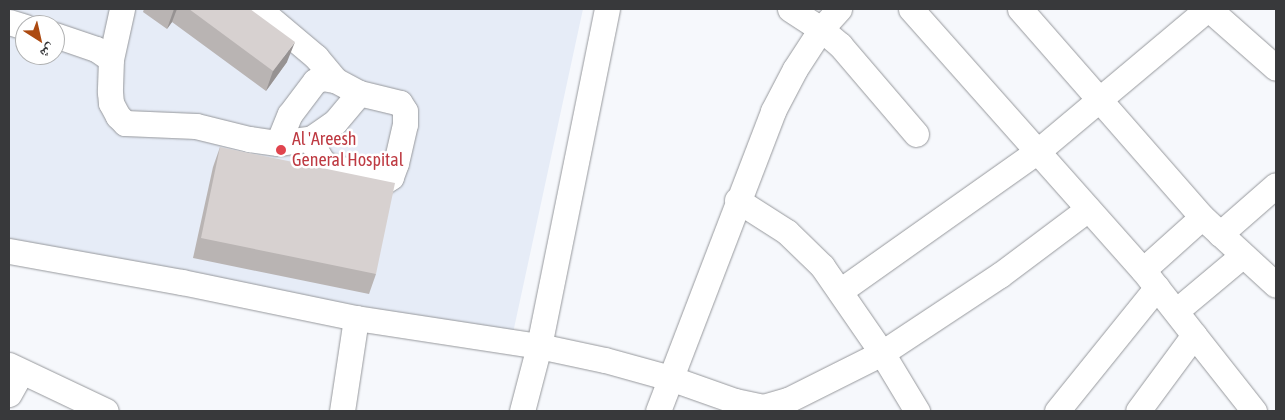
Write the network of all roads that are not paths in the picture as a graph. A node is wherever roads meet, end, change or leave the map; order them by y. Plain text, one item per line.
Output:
1 (122, 9) edge
2 (259, 9) edge
3 (607, 9) edge
4 (790, 9) edge
5 (839, 9) edge
6 (911, 9) edge
7 (1020, 9) edge
8 (1208, 9) edge
9 (822, 29) junction
10 (65, 39) edge
11 (111, 60) junction
12 (1276, 68) edge
13 (335, 80) junction
14 (359, 94) junction
15 (1099, 101) junction
16 (916, 134) dead end
17 (312, 138) junction
18 (278, 143) junction
19 (1038, 151) junction
20 (1276, 186) edge
21 (737, 200) junction
22 (1088, 209) junction
23 (1202, 217) junction
24 (1220, 234) junction
25 (9, 251) edge
26 (1244, 255) junction
27 (1150, 278) junction
28 (1276, 285) edge
29 (840, 291) junction
30 (1176, 311) junction
31 (356, 318) junction
32 (1194, 335) junction
33 (539, 346) junction
34 (882, 353) junction
35 (15, 368) edge
36 (670, 378) junction
37 (9, 394) edge
38 (106, 411) edge
39 (342, 411) edge
40 (522, 411) edge
41 (658, 411) edge
42 (917, 411) edge
43 (1057, 411) edge
44 (1138, 411) edge
45 (1254, 411) edge

1 - 11 street
2 - 13 street
3 - 33 street
4 - 9 street
5 - 9 street
6 - 19 street
7 - 15 street
8 - 12 street
8 - 15 street
9 - 16 street
9 - 21 street
10 - 11 street
11 - 18 street
13 - 14 street
13 - 18 street
14 - 17 street
14 - 17 street
15 - 19 street
15 - 23 street
17 - 18 street
19 - 22 street
19 - 29 street
20 - 24 street
21 - 29 street
21 - 36 street
22 - 27 street
22 - 34 street
23 - 24 street
23 - 27 street
24 - 26 street
25 - 31 street
26 - 28 street
26 - 30 street
27 - 30 street
27 - 43 street
29 - 34 street
30 - 32 street
31 - 33 street
31 - 39 street
32 - 44 street
32 - 45 street
33 - 36 street
33 - 40 street
34 - 36 street
34 - 42 street
35 - 37 street
35 - 38 street
36 - 41 street

